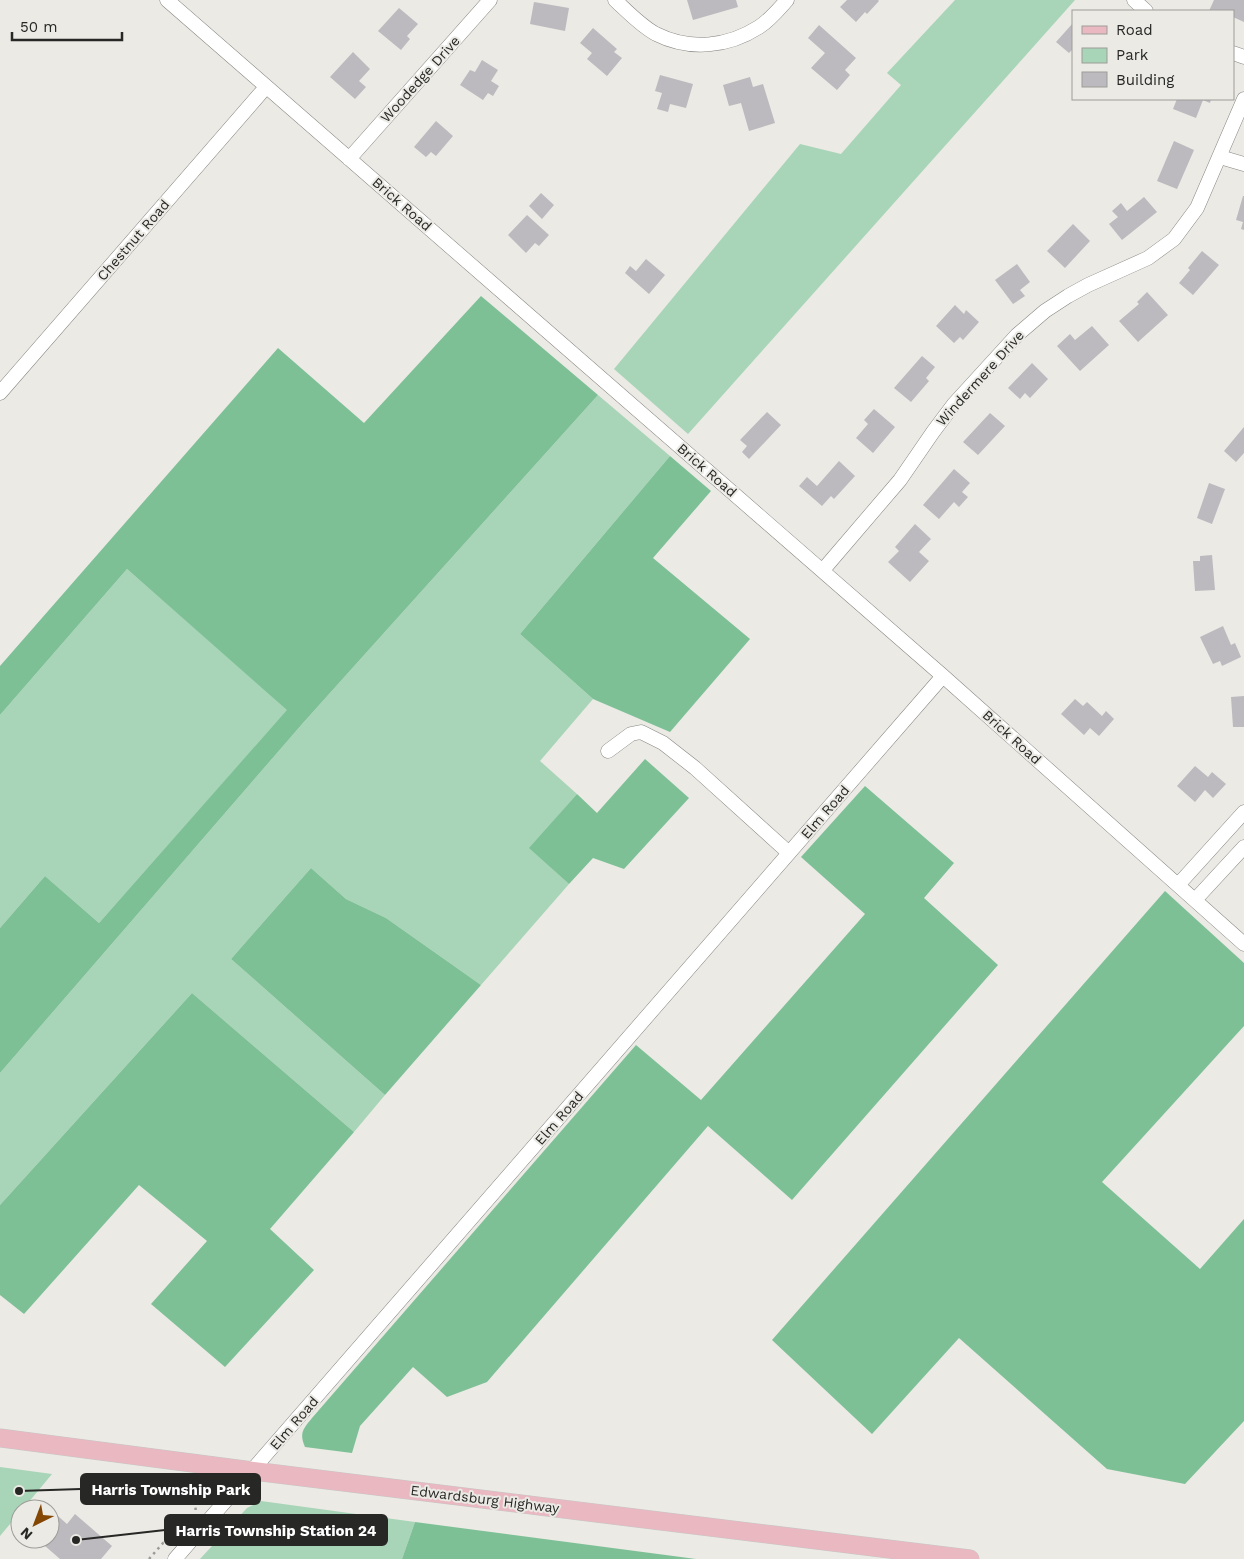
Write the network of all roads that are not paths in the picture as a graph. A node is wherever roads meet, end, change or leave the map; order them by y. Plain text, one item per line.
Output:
1 (167, 0) edge
2 (490, 0) edge
3 (615, 0) edge
4 (787, 0) edge
5 (1134, 0) edge
6 (1145, 10) edge
7 (266, 87) junction
8 (1244, 99) edge
9 (1220, 157) junction
10 (349, 159) junction
11 (1244, 164) edge
12 (0, 393) edge
13 (823, 570) junction
14 (943, 676) junction
15 (608, 751) dead end
16 (1244, 812) edge
17 (1244, 847) edge
18 (789, 853) junction
19 (1178, 886) junction
20 (1195, 900) junction
21 (1244, 944) edge
22 (0, 1438) edge
23 (253, 1471) junction
24 (175, 1559) edge
25 (970, 1559) edge

1 - 7 street, Brick Road
2 - 10 street, Woodedge Drive
3 - 4 street
5 - 6 street
7 - 10 street, Brick Road
7 - 12 street, Chestnut Road
8 - 9 street, Windermere Drive
9 - 11 street
9 - 13 street, Windermere Drive
10 - 13 street, Brick Road
13 - 14 street, Brick Road
14 - 18 street, Elm Road
14 - 19 street, Brick Road
15 - 18 street
16 - 19 street
17 - 20 street
18 - 23 street, Elm Road
19 - 20 street, Brick Road
20 - 21 street, Brick Road
22 - 23 main road, Edwardsburg Highway
23 - 24 street, Elm Road
23 - 25 main road, Edwardsburg Highway

